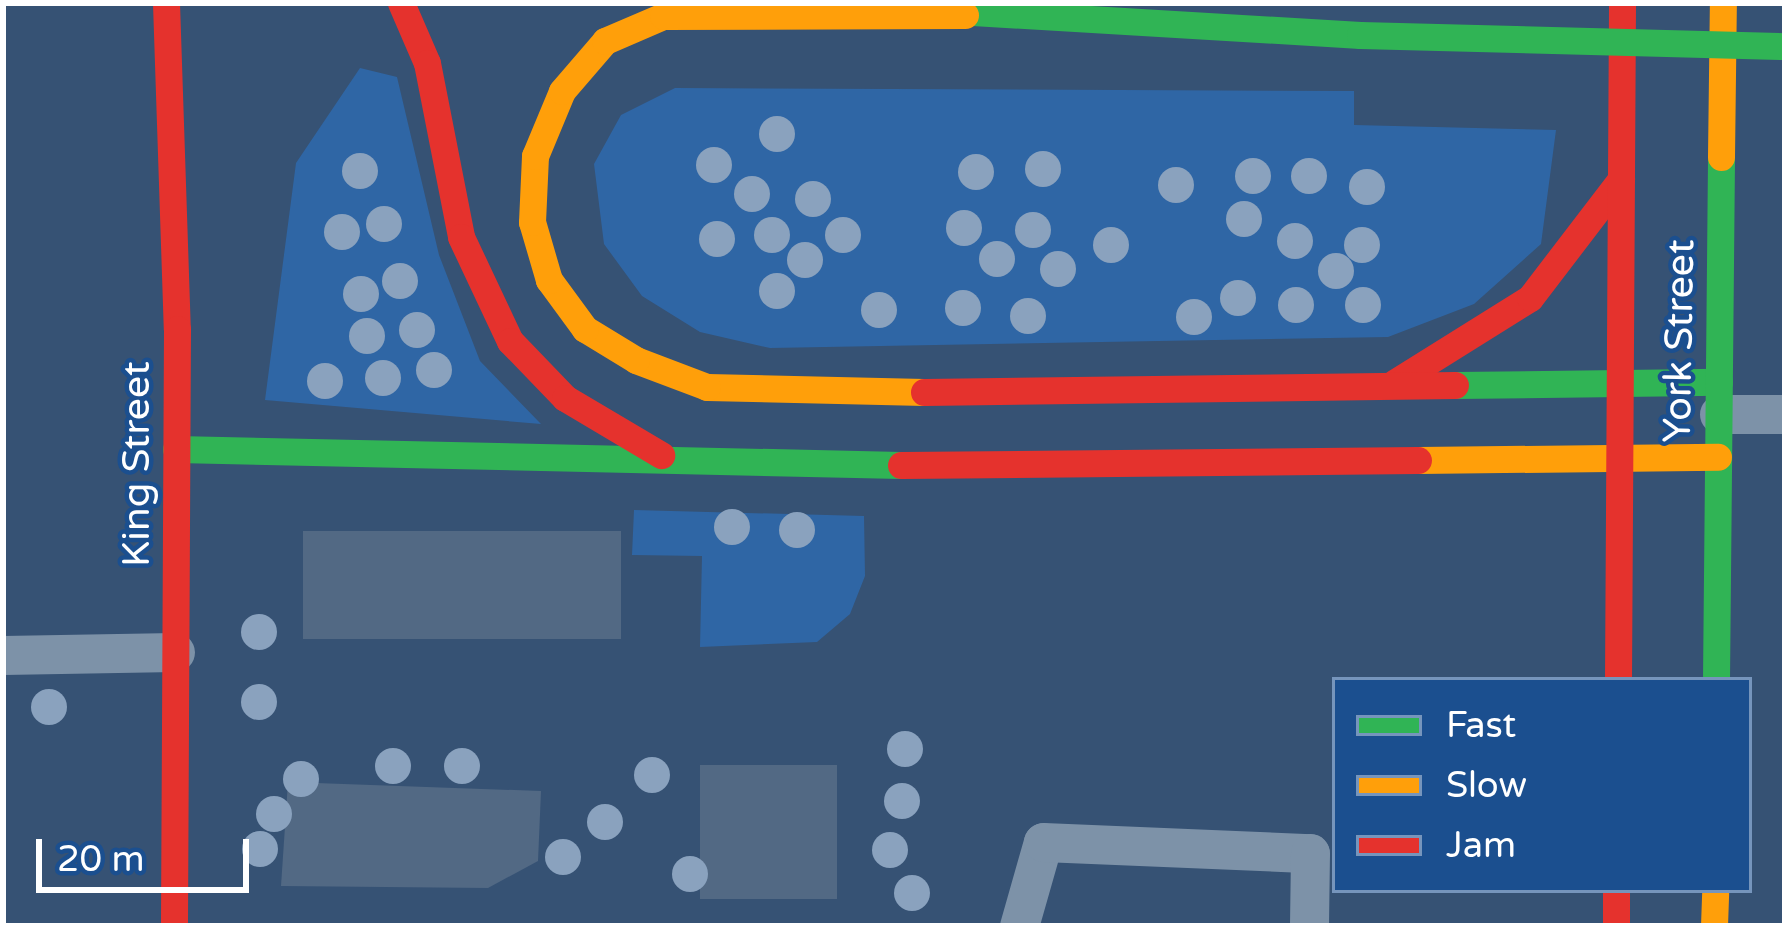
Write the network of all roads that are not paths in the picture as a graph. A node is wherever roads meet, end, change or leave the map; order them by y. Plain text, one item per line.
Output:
1 (166, 3) edge
2 (401, 3) edge
3 (878, 3) edge
4 (1622, 3) edge
5 (1723, 3) edge
6 (965, 15) junction
7 (1785, 46) edge
8 (1621, 179) junction
9 (1620, 382) junction
10 (1391, 385) junction
11 (1719, 398) junction
12 (1785, 414) edge
13 (176, 449) junction
14 (1620, 455) junction
15 (1718, 457) junction
16 (666, 458) junction
17 (175, 652) junction
18 (3, 655) edge
19 (1618, 677) edge
20 (1716, 677) edge
21 (1322, 849) edge
22 (1616, 893) edge
23 (1715, 893) edge
24 (174, 926) edge
25 (1019, 926) edge
26 (1309, 926) edge
27 (1616, 926) edge
28 (1714, 926) edge

1 - 13 main road, King Street
2 - 16 main road
3 - 6 main road
4 - 8 main road, York Street
5 - 11 main road, York Street
6 - 7 main road, bridge
6 - 10 main road
8 - 9 main road, York Street
8 - 10 main road
9 - 10 main road
9 - 11 main road
9 - 14 main road, York Street
11 - 12 lane
11 - 15 main road, York Street
13 - 16 main road
13 - 17 main road, King Street
14 - 15 main road
14 - 16 main road
14 - 19 main road, York Street
15 - 20 main road, York Street
17 - 18 lane
17 - 24 main road, King Street
21 - 25 lane
21 - 26 lane
22 - 27 main road
23 - 28 main road

